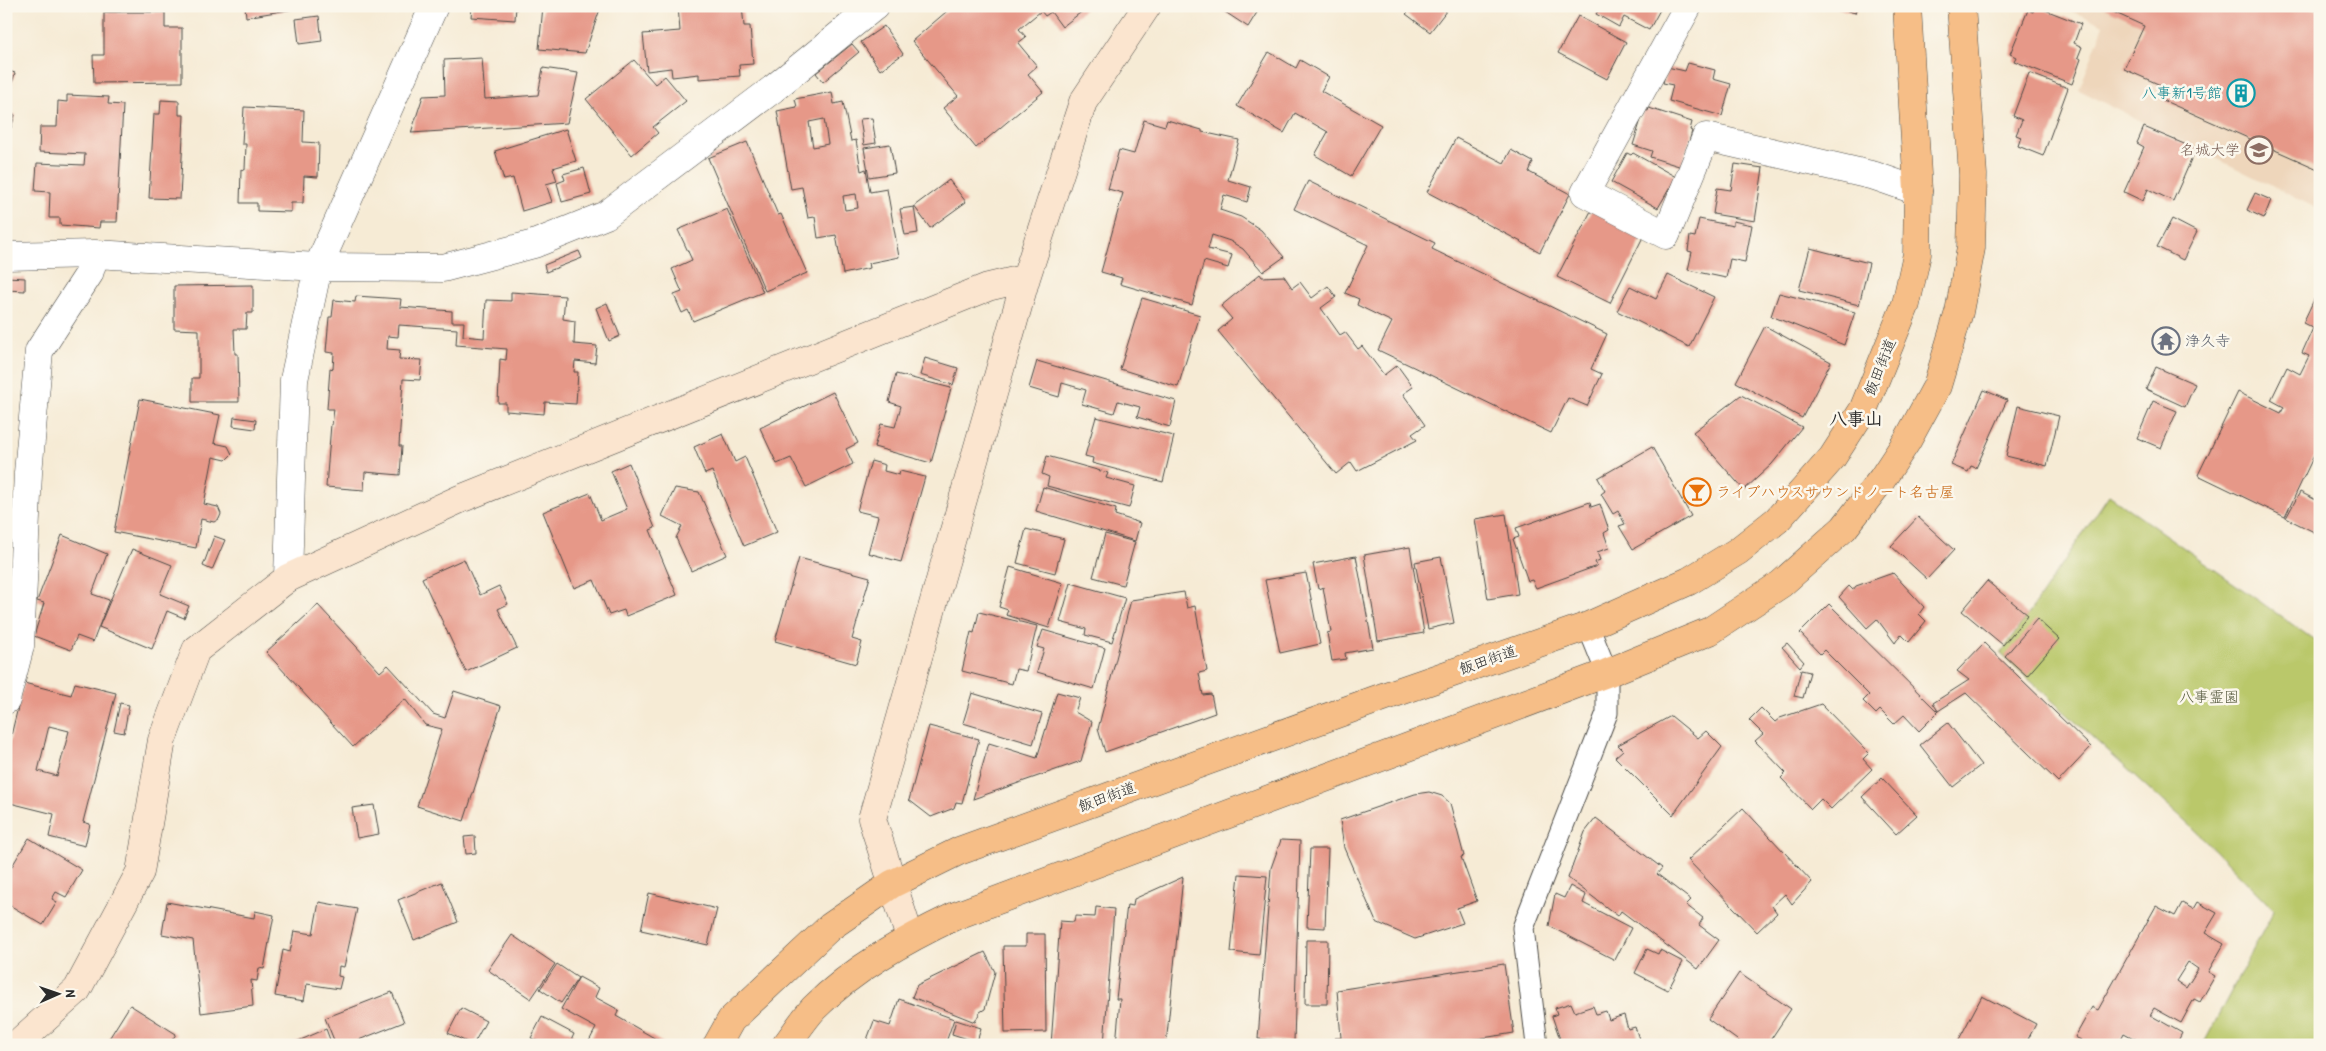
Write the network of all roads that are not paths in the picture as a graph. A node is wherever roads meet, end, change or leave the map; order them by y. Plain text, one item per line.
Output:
1 (434, 6) edge
2 (875, 6) edge
3 (1147, 6) edge
4 (1688, 6) edge
5 (1907, 6) edge
6 (1961, 6) edge
7 (1918, 191) junction
8 (95, 254) junction
9 (6, 256) edge
10 (318, 267) junction
11 (1026, 278) junction
12 (288, 578) junction
13 (1588, 626) junction
14 (1606, 674) junction
15 (6, 700) edge
16 (892, 884) junction
17 (910, 938) junction
18 (16, 1045) edge
19 (718, 1045) edge
20 (786, 1045) edge
21 (1537, 1045) edge

1 - 10 street
2 - 10 street
3 - 11 street
4 - 7 street
5 - 7 highway, 飯田街道
6 - 14 highway
7 - 13 highway, 飯田街道
8 - 9 street
8 - 10 street
8 - 15 street
10 - 12 street
11 - 12 street
11 - 16 street
12 - 18 street
13 - 14 lane
13 - 16 highway, 飯田街道
14 - 17 highway
14 - 21 lane
16 - 17 street
16 - 19 highway, 飯田街道
17 - 20 highway

